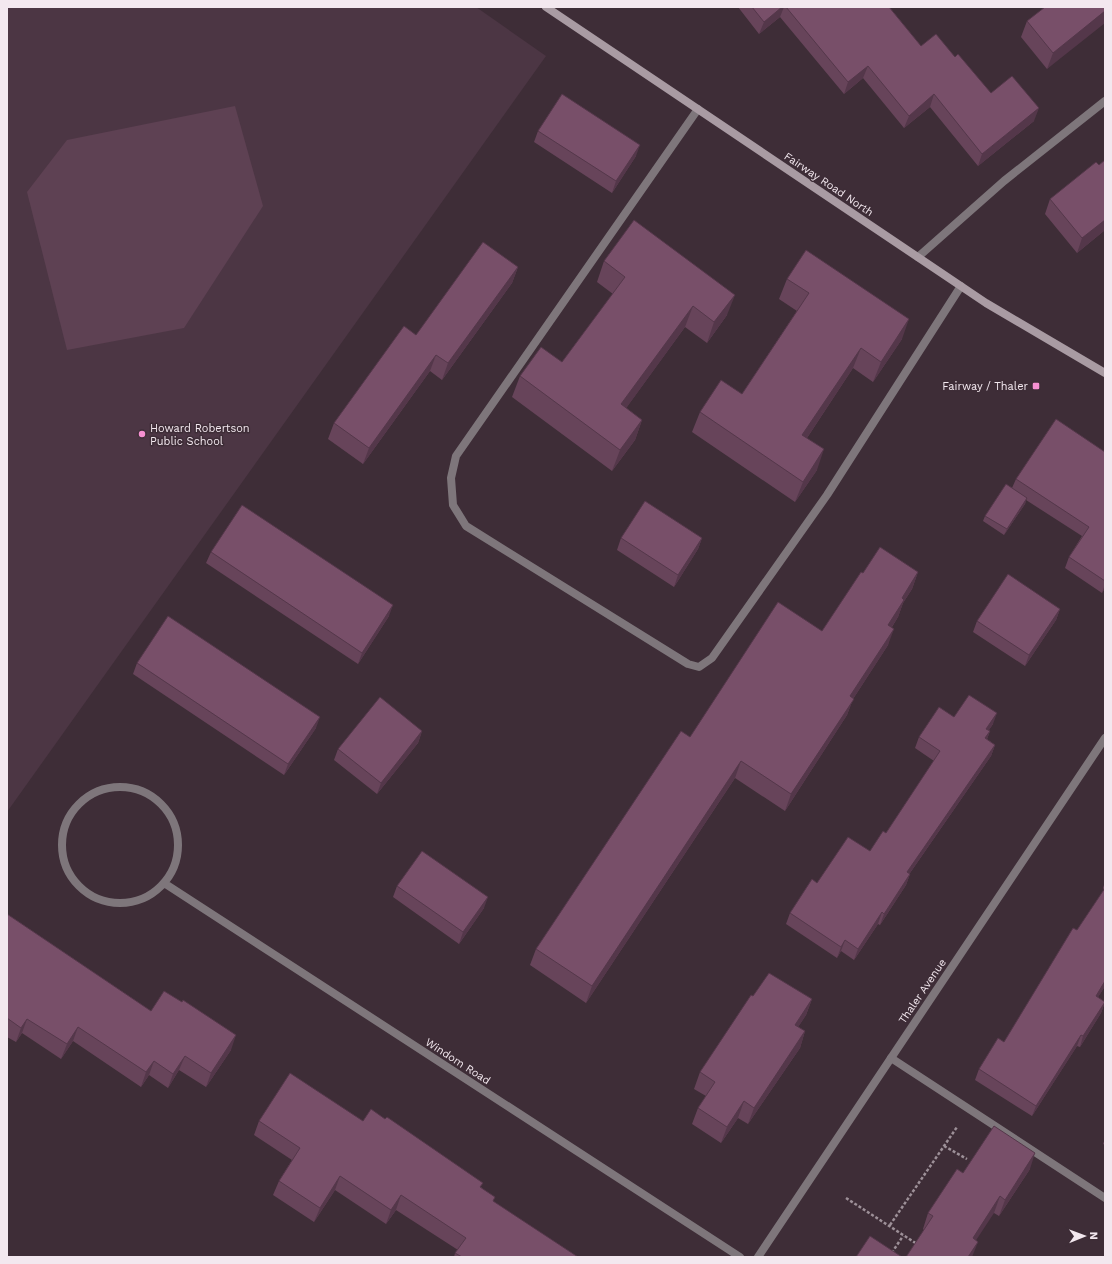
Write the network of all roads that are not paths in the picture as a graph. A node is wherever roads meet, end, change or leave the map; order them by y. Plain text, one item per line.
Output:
1 (546, 7) edge
2 (1105, 101) edge
3 (698, 109) junction
4 (918, 257) junction
5 (961, 286) junction
6 (1105, 373) edge
7 (1105, 738) edge
8 (164, 882) junction
9 (891, 1058) junction
10 (1105, 1198) edge
11 (740, 1257) edge
12 (758, 1257) edge

1 - 3 main road, Fairway Road North
2 - 4 street
3 - 4 main road, Fairway Road North
3 - 5 street
4 - 5 main road, Fairway Road North
5 - 6 main road, Fairway Road North
7 - 9 street, Thaler Avenue
8 - 8 street
8 - 11 street, Windom Road
9 - 10 street
9 - 12 street, Thaler Avenue

